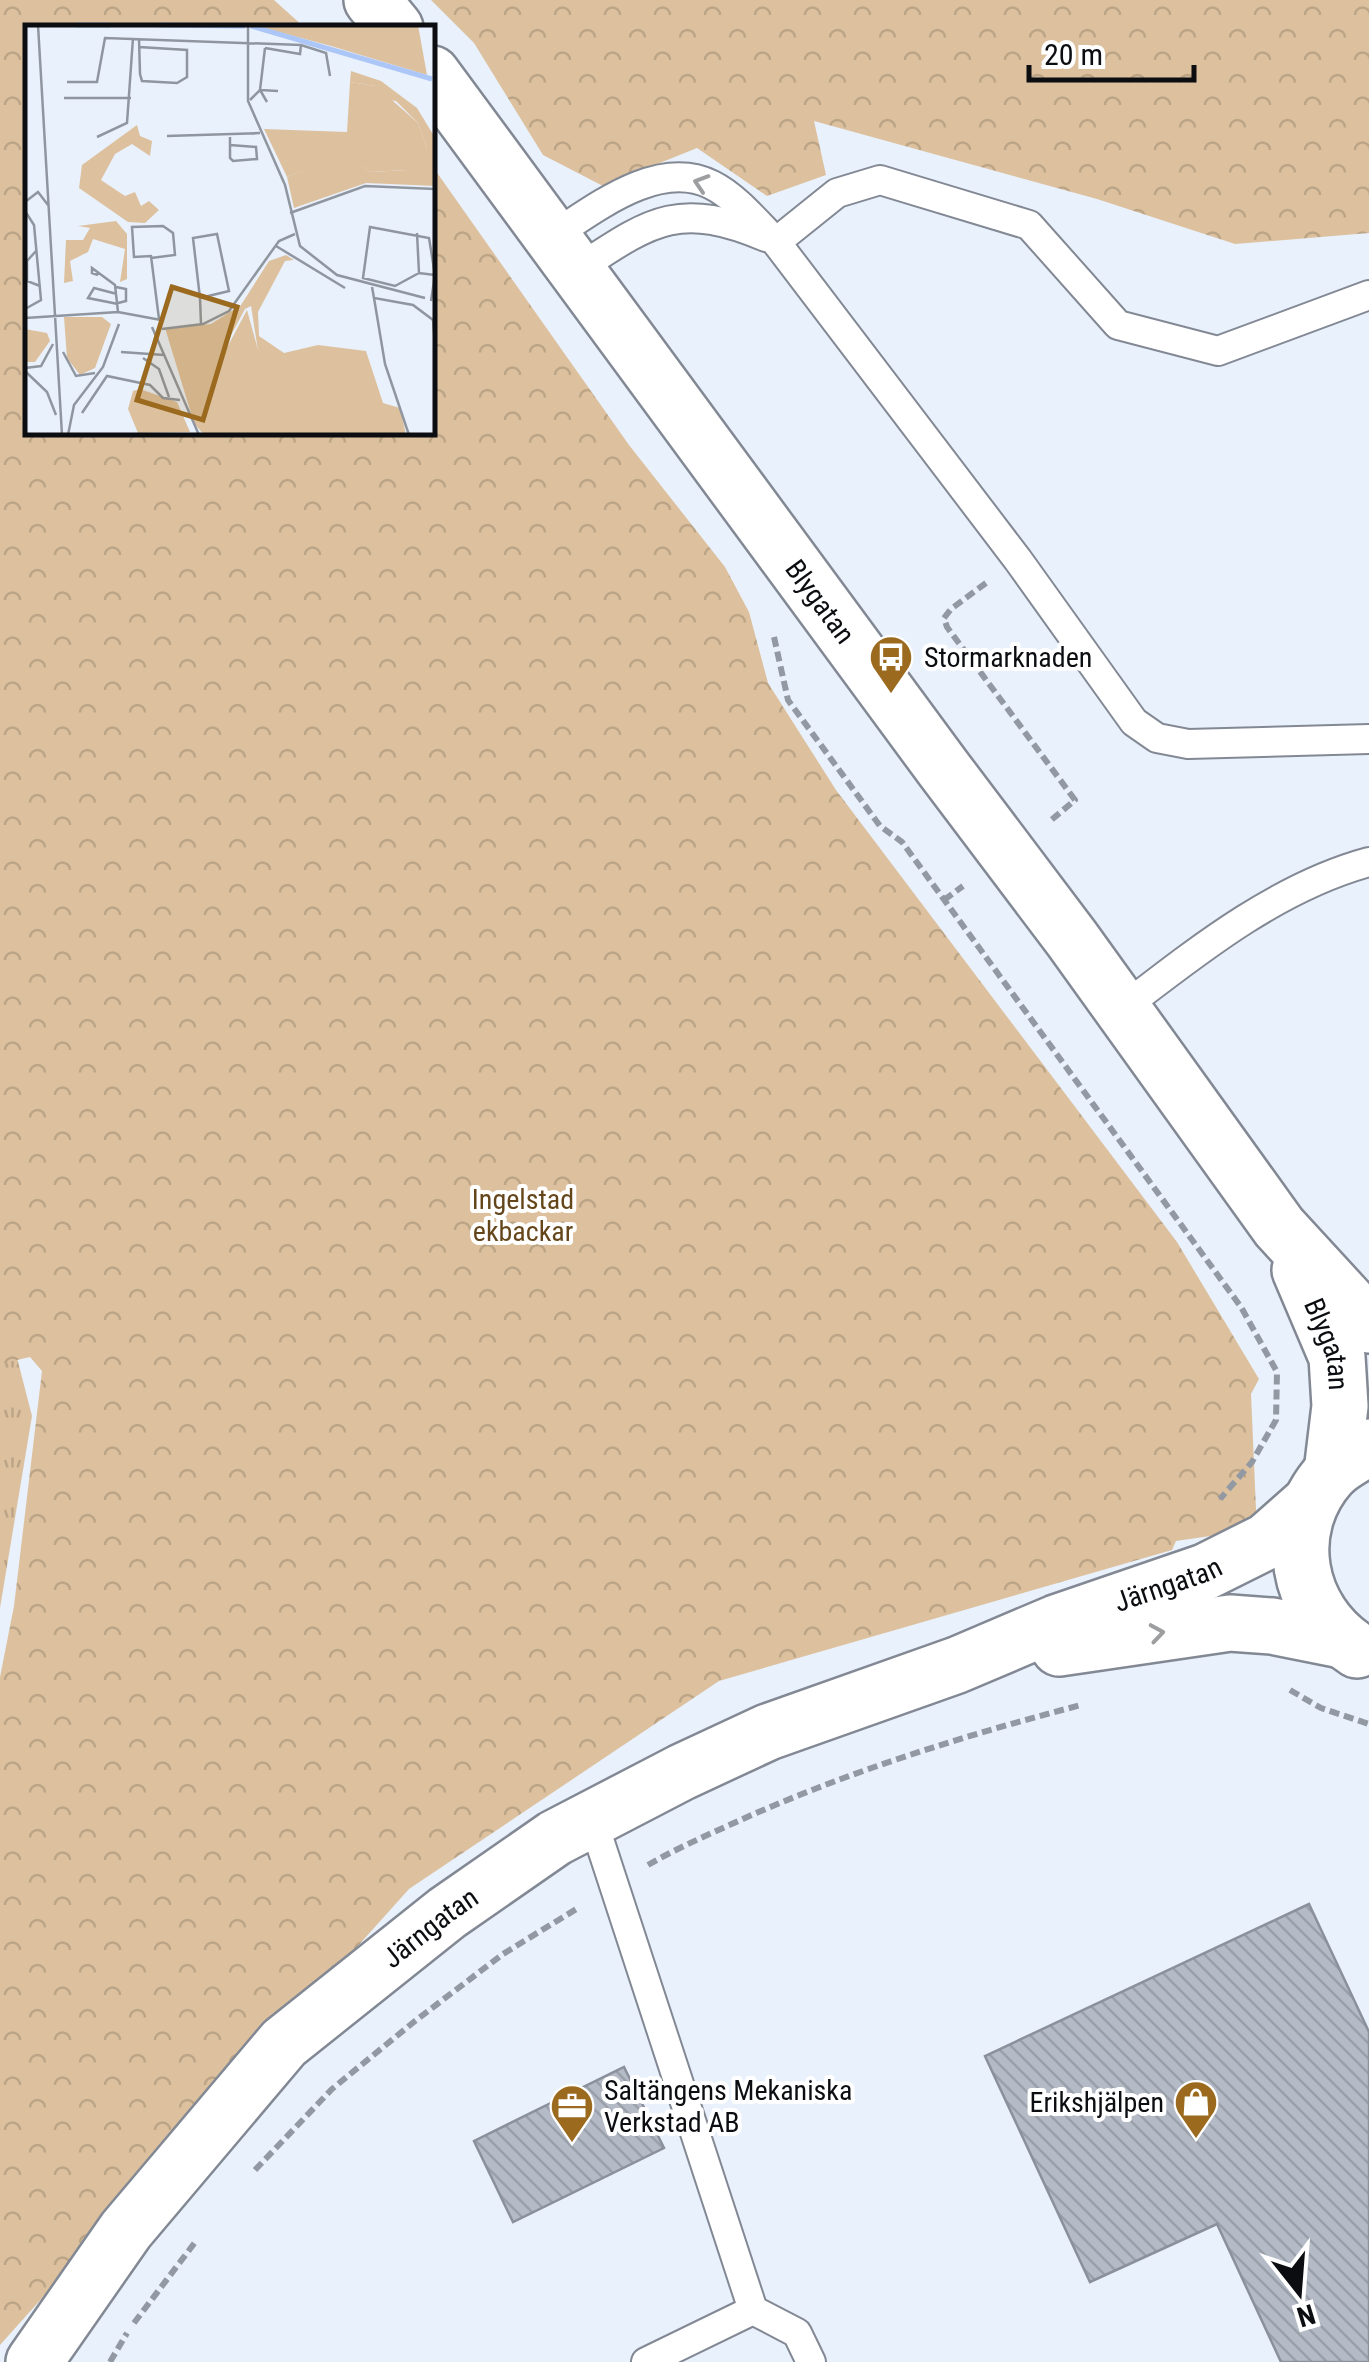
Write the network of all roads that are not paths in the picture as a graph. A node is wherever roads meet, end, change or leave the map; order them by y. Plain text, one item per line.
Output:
1 (372, 0) edge
2 (393, 25) edge
3 (435, 78) edge
4 (776, 242) junction
5 (566, 252) junction
6 (1369, 294) edge
7 (1369, 739) edge
8 (1369, 862) edge
9 (1123, 1008) junction
10 (1279, 1227) junction
11 (1369, 1324) edge
12 (1337, 1474) edge
13 (1355, 1648) edge
14 (957, 1665) junction
15 (592, 1818) junction
16 (754, 2310) junction
17 (34, 2362) edge
18 (646, 2362) edge
19 (811, 2362) edge

1 - 2 street
3 - 5 street, Blygatan
4 - 5 lane
4 -> 5 lane
4 - 6 lane
4 - 7 lane
5 - 9 street, Blygatan
8 - 9 lane
9 - 10 street, Blygatan
10 - 11 street, Blygatan
10 - 12 street, Blygatan
12 - 13 street, Blygatan
12 - 14 street, Järngatan
14 -> 13 street, Järngatan
14 - 15 street, Järngatan
15 - 16 lane
15 - 17 street, Järngatan
16 - 18 lane
16 - 19 lane

